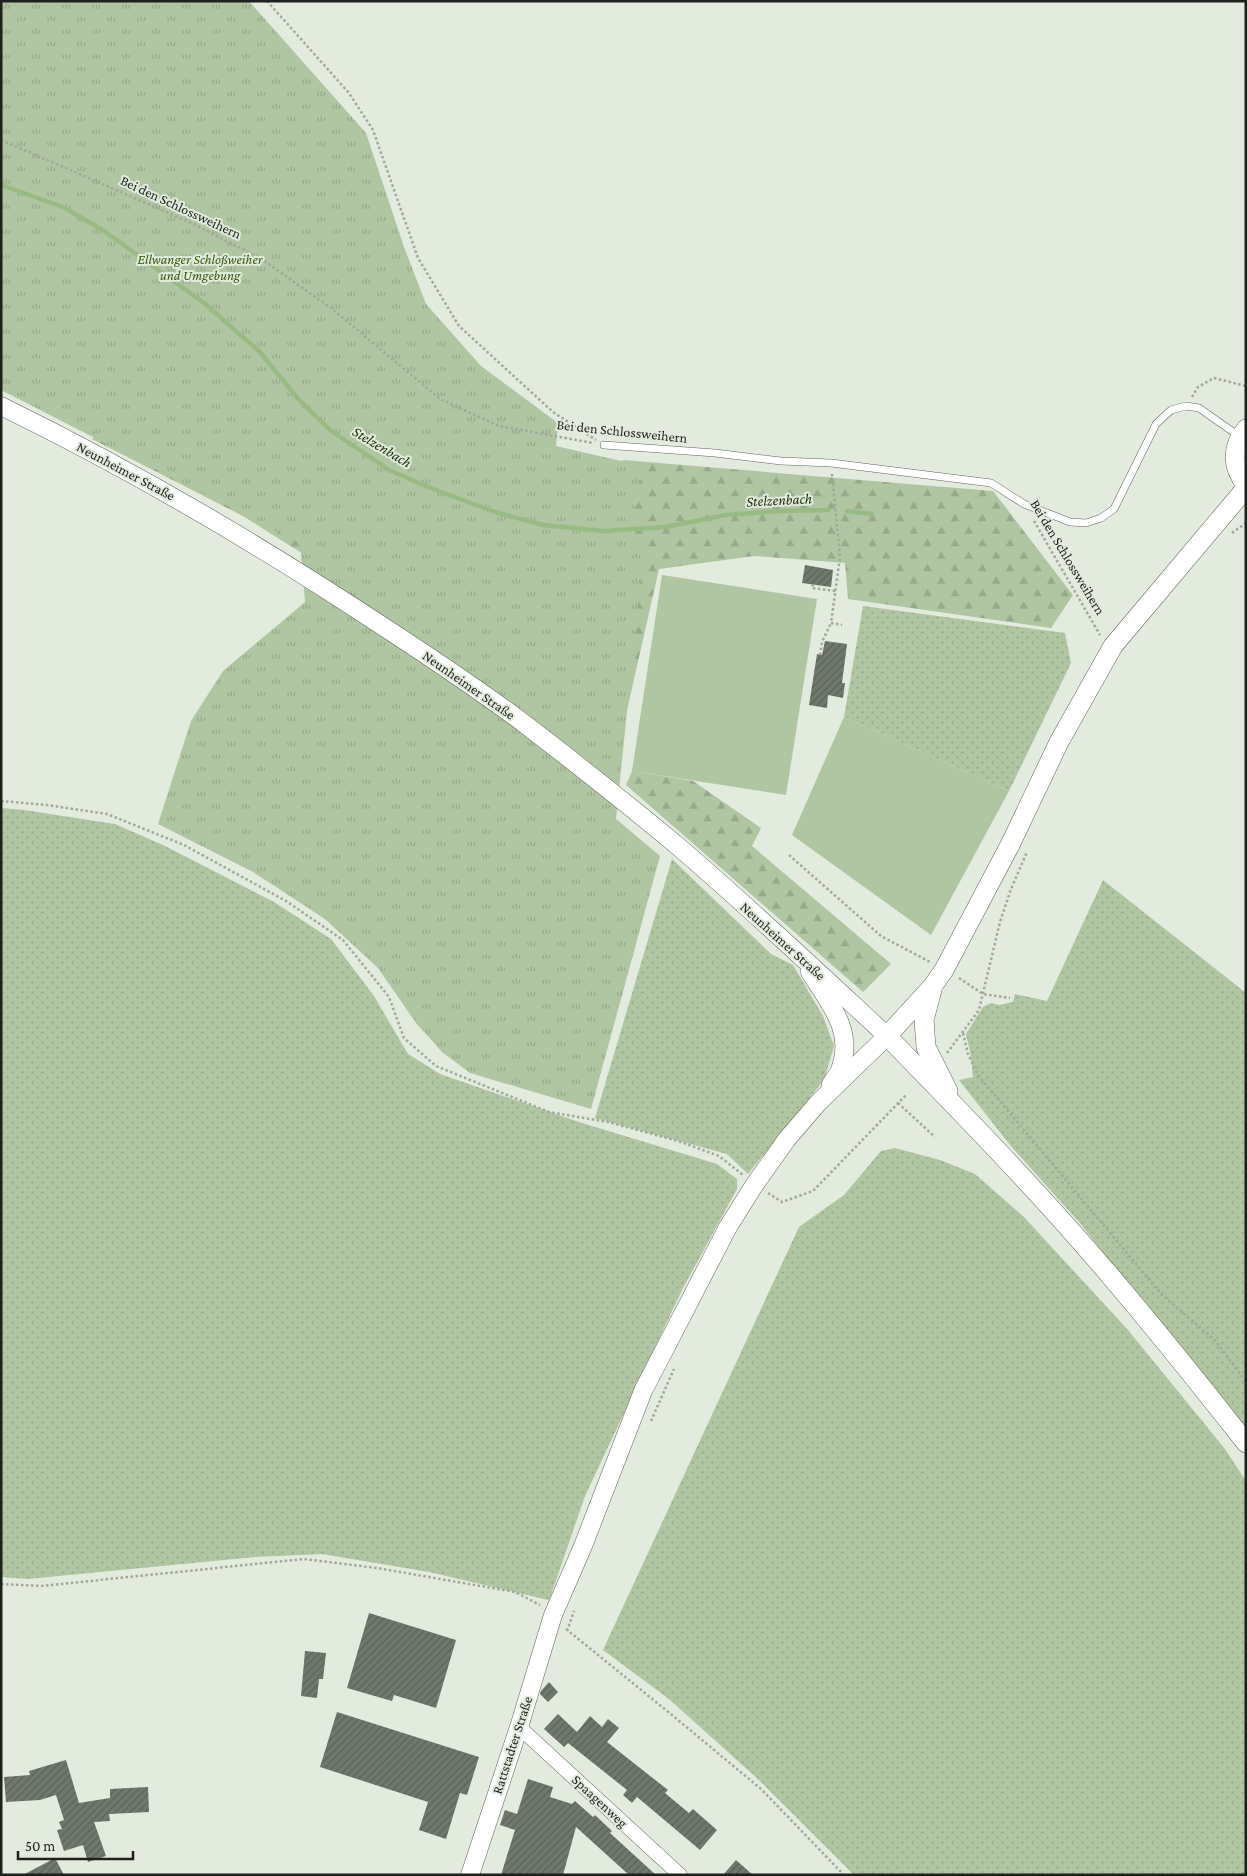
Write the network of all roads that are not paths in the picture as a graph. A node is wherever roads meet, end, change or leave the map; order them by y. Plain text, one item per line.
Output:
1 (1, 406) edge
2 (1243, 433) edge
3 (604, 445) road end
4 (1246, 484) edge
5 (1246, 488) edge
6 (802, 958) junction
7 (932, 987) junction
8 (887, 1036) junction
9 (818, 1103) junction
10 (955, 1106) junction
11 (1246, 1443) edge
12 (520, 1727) junction
13 (470, 1875) edge
14 (680, 1875) edge

1 - 6 street, Neunheimer Straße
2 - 3 lane, Bei den Schlossweihern
2 - 4 main road
5 - 7 main road
6 - 8 street, Neunheimer Straße
6 - 9 street
7 - 8 main road
7 - 10 main road
8 - 9 street
8 - 10 main road
9 - 12 street, Rattstadter Straße
10 - 11 main road
12 - 13 street, Rattstadter Straße
12 - 14 street, Spaagenweg

